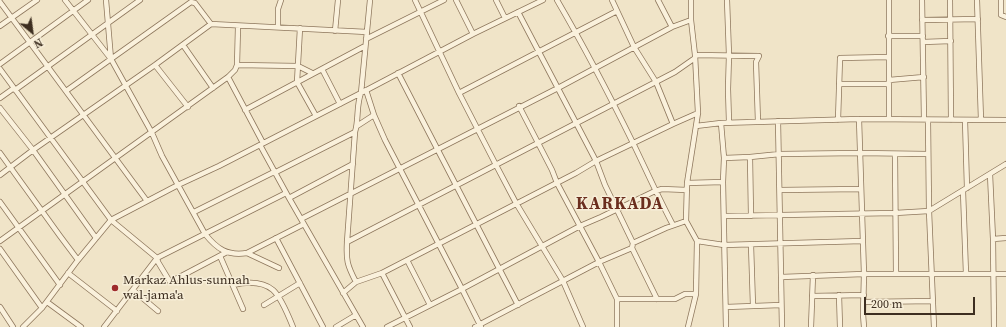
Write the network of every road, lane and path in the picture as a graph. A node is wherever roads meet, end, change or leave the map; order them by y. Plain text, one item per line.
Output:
1 (37, 0) edge
2 (65, 0) edge
3 (88, 0) edge
4 (106, 0) edge
5 (140, 0) edge
6 (281, 0) edge
7 (338, 0) edge
8 (370, 0) edge
9 (415, 0) edge
10 (444, 0) edge
11 (456, 0) edge
12 (496, 0) edge
13 (557, 0) edge
14 (612, 0) edge
15 (658, 0) edge
16 (691, 0) edge
17 (727, 0) edge
18 (889, 0) edge
19 (922, 0) edge
20 (950, 0) edge
21 (977, 0) edge
22 (1001, 0) edge
23 (540, 1) edge
24 (0, 2) edge
25 (74, 10) junction
26 (617, 11) junction
27 (420, 12) junction
28 (518, 12) junction
29 (1006, 17) edge
30 (13, 18) junction
31 (505, 18) junction
32 (978, 19) junction
33 (691, 20) junction
34 (922, 20) junction
35 (950, 20) junction
36 (108, 23) junction
37 (211, 24) junction
38 (0, 26) edge
39 (238, 27) junction
40 (278, 27) junction
41 (672, 27) junction
42 (300, 28) junction
43 (335, 31) junction
44 (367, 32) junction
45 (576, 32) junction
46 (473, 34) junction
47 (92, 35) junction
48 (888, 36) junction
49 (923, 36) junction
50 (366, 39) junction
51 (30, 42) junction
52 (923, 42) junction
53 (951, 42) junction
54 (183, 45) junction
55 (365, 46) junction
56 (634, 47) junction
57 (440, 52) junction
58 (539, 52) junction
59 (729, 55) junction
60 (695, 57) junction
61 (888, 57) junction
62 (111, 59) junction
63 (0, 64) edge
64 (156, 65) junction
65 (237, 65) junction
66 (49, 66) junction
67 (298, 66) junction
68 (594, 68) junction
69 (0, 69) edge
70 (322, 69) junction
71 (312, 73) junction
72 (398, 73) junction
73 (228, 77) junction
74 (924, 77) junction
75 (297, 82) junction
76 (656, 82) junction
77 (889, 82) junction
78 (839, 84) junction
79 (126, 85) junction
80 (213, 88) junction
81 (558, 88) junction
82 (15, 89) junction
83 (66, 91) junction
84 (363, 92) junction
85 (459, 93) junction
86 (0, 98) edge
87 (340, 104) junction
88 (613, 104) junction
89 (519, 106) junction
90 (188, 107) junction
91 (0, 108) edge
92 (245, 110) junction
93 (698, 114) junction
94 (84, 115) junction
95 (374, 115) junction
96 (316, 116) junction
97 (890, 118) junction
98 (859, 119) junction
99 (838, 120) junction
100 (926, 120) junction
101 (952, 120) junction
102 (965, 120) junction
103 (981, 120) junction
104 (1006, 120) edge
105 (778, 121) junction
106 (729, 122) junction
107 (758, 122) junction
108 (576, 123) junction
109 (721, 123) junction
110 (673, 124) junction
111 (357, 126) junction
112 (696, 126) junction
113 (477, 128) junction
114 (355, 132) junction
115 (152, 133) junction
116 (51, 138) junction
117 (538, 143) junction
118 (261, 144) junction
119 (634, 144) junction
120 (438, 149) junction
121 (33, 150) junction
122 (0, 153) edge
123 (860, 153) junction
124 (780, 154) junction
125 (894, 154) junction
126 (928, 154) junction
127 (116, 158) junction
128 (724, 158) junction
129 (750, 158) junction
130 (596, 161) junction
131 (353, 164) junction
132 (1006, 164) edge
133 (496, 165) junction
134 (10, 167) junction
135 (400, 168) junction
136 (274, 172) junction
137 (990, 174) junction
138 (0, 175) edge
139 (83, 182) junction
140 (723, 182) junction
141 (556, 183) junction
142 (687, 183) junction
143 (178, 185) junction
144 (456, 185) junction
145 (861, 189) junction
146 (687, 190) junction
147 (780, 190) junction
148 (965, 190) junction
149 (655, 191) junction
150 (350, 193) junction
151 (64, 194) junction
152 (287, 195) junction
153 (147, 201) junction
154 (0, 202) edge
155 (418, 204) junction
156 (516, 204) junction
157 (617, 209) junction
158 (42, 211) junction
159 (929, 211) junction
160 (194, 212) junction
161 (895, 213) junction
162 (862, 214) junction
163 (780, 215) junction
164 (724, 216) junction
165 (751, 216) junction
166 (111, 220) junction
167 (302, 221) junction
168 (686, 222) junction
169 (477, 224) junction
170 (673, 225) junction
171 (580, 226) junction
172 (19, 227) junction
173 (204, 234) junction
174 (96, 238) junction
175 (276, 238) junction
176 (993, 238) junction
177 (1006, 238) edge
178 (0, 241) edge
179 (697, 241) junction
180 (862, 241) junction
181 (347, 242) junction
182 (439, 243) junction
183 (780, 244) junction
184 (633, 245) junction
185 (724, 245) junction
186 (751, 245) junction
187 (542, 246) junction
188 (0, 249) edge
189 (227, 252) junction
190 (246, 253) junction
191 (220, 256) junction
192 (157, 258) junction
193 (78, 260) junction
194 (407, 260) junction
195 (599, 262) junction
196 (279, 268) dead end
197 (500, 269) junction
198 (68, 273) junction
199 (382, 273) junction
200 (864, 274) junction
201 (896, 274) junction
202 (932, 274) junction
203 (966, 274) junction
204 (993, 274) junction
205 (1006, 274) edge
206 (812, 275) junction
207 (781, 277) junction
208 (563, 281) junction
209 (356, 282) junction
210 (300, 283) junction
211 (60, 285) junction
212 (233, 285) junction
213 (462, 289) junction
214 (133, 290) junction
215 (343, 293) junction
216 (696, 294) junction
217 (864, 294) junction
218 (812, 296) junction
219 (839, 296) junction
220 (278, 297) junction
221 (617, 299) junction
222 (658, 299) junction
223 (47, 302) junction
224 (864, 302) junction
225 (933, 302) junction
226 (264, 305) dead end
227 (430, 305) junction
228 (518, 305) junction
229 (781, 305) junction
230 (753, 306) junction
231 (0, 307) edge
232 (726, 307) junction
233 (42, 308) junction
234 (243, 309) dead end
235 (117, 310) junction
236 (158, 311) dead end
237 (356, 315) junction
238 (405, 318) junction
239 (478, 326) edge
240 (13, 327) edge
241 (23, 327) edge
242 (81, 327) edge
243 (104, 327) edge
244 (293, 327) edge
245 (323, 327) edge
246 (336, 327) edge
247 (363, 327) edge
248 (387, 327) edge
249 (410, 327) edge
250 (584, 327) edge
251 (617, 327) edge
252 (688, 327) edge
253 (726, 327) edge
254 (782, 327) edge
255 (811, 327) edge
256 (840, 327) edge
257 (864, 327) edge
258 (934, 327) edge
259 (994, 327) edge

1 - 30 street
2 - 25 street
3 - 25 street
4 - 36 street
5 - 36 street
6 - 40 street
7 - 43 street
8 - 44 street
9 - 27 street
10 - 27 street
11 - 46 street
12 - 31 street
13 - 45 street
14 - 26 street
15 - 41 street
16 - 33 street
17 - 59 street
18 - 48 street
19 - 34 street
20 - 35 street
21 - 32 street
22 - 29 street
23 - 28 street
24 - 30 street
25 - 47 street
25 - 51 street
26 - 45 street
26 - 56 street
27 - 50 street
27 - 57 street
28 - 31 street
28 - 58 street
30 - 38 street
30 - 51 street
31 - 46 street
32 - 35 street
32 - 103 street
33 - 41 street
33 - 60 street
34 - 35 street
34 - 49 street
35 - 53 street
36 - 47 street
36 - 62 street
37 - 39 street
37 - 54 street
37 - 62 street
39 - 40 street
39 - 65 street
40 - 42 street
41 - 56 street
42 - 43 street
42 - 67 street
43 - 44 street
44 - 50 street
45 - 58 street
45 - 68 street
46 - 57 street
47 - 62 street
47 - 66 street
48 - 49 street
48 - 61 street
49 - 52 street
50 - 55 street
51 - 63 street
51 - 66 street
52 - 53 street
52 - 74 street
53 - 101 street
54 - 64 street
54 - 80 street
55 - 70 street
55 - 84 street
56 - 68 street
56 - 76 street
57 - 72 street
57 - 85 street
58 - 81 street
58 - 85 street
59 - 60 street
59 - 106 street
59 - 107 street
60 - 76 street
60 - 93 street
61 - 77 street
61 - 78 street
62 - 79 street
62 - 83 street
64 - 79 street
64 - 90 street
65 - 67 street
65 - 73 street
66 - 82 street
66 - 83 street
67 - 71 street
67 - 75 street
68 - 81 street
68 - 88 street
69 - 82 street
70 - 71 street
70 - 87 street
71 - 75 street
72 - 84 street
72 - 120 street
73 - 80 street
73 - 92 street
74 - 77 street
74 - 100 street
75 - 92 street
75 - 96 street
76 - 88 street
76 - 110 street
77 - 78 street
77 - 97 street
78 - 99 street
79 - 94 street
79 - 115 street
80 - 90 street
81 - 89 street
81 - 108 street
82 - 86 street
82 - 116 street
83 - 94 street
84 - 87 street
84 - 95 street
84 - 111 street
85 - 113 street
87 - 96 street
88 - 108 street
88 - 119 street
89 - 113 street
89 - 117 street
90 - 115 street
91 - 121 street
92 - 118 street
93 - 110 street
93 - 112 street
94 - 116 street
94 - 127 street
95 - 111 street
95 - 135 street
96 - 118 street
97 - 98 street
97 - 100 street
98 - 99 street
98 - 123 street
99 - 105 street
100 - 101 street
100 - 126 street
101 - 102 street
102 - 103 street
102 - 148 street
103 - 104 street
105 - 107 street
105 - 124 street
106 - 107 street
106 - 109 street
108 - 117 street
108 - 130 street
109 - 112 street
109 - 128 street
110 - 119 street
111 - 114 street
112 - 142 street
113 - 120 street
113 - 133 street
114 - 131 street
114 - 136 street
115 - 127 street
115 - 143 street
116 - 121 street
116 - 139 street
117 - 133 street
117 - 141 street
118 - 136 street
118 - 143 street
119 - 130 street
119 - 149 street
120 - 135 street
120 - 144 street
121 - 134 street
121 - 151 street
122 - 134 street
123 - 124 street
123 - 125 street
123 - 145 street
124 - 129 street
124 - 147 street
125 - 126 street
125 - 161 street
126 - 159 street
127 - 139 street
127 - 153 street
128 - 129 street
128 - 140 street
129 - 165 street
130 - 141 street
130 - 157 street
131 - 150 street
131 - 152 street
132 - 137 street
133 - 144 street
133 - 156 street
134 - 138 street
134 - 158 street
135 - 150 street
135 - 155 street
136 - 152 street
136 - 160 street
137 - 148 street
137 - 176 street
139 - 151 street
139 - 166 street
140 - 142 street
140 - 164 street
141 - 156 street
141 - 171 street
142 - 146 street
143 - 153 street
143 - 160 street
144 - 155 street
144 - 169 street
145 - 147 street
145 - 162 street
146 - 149 street
146 - 168 street
147 - 163 street
148 - 159 street
148 - 203 street
149 - 157 street
149 - 170 street
150 - 167 street
150 - 181 street
151 - 158 street
151 - 174 street
152 - 167 street
152 - 173 street
153 - 166 street
154 - 172 street
155 - 181 street
155 - 182 street
156 - 169 street
156 - 187 street
157 - 171 street
157 - 184 street
158 - 172 street
158 - 193 street
159 - 161 street
159 - 202 street
160 - 173 street
161 - 162 street
161 - 201 street
162 - 163 street
162 - 180 street
163 - 165 street
163 - 183 street
164 - 165 street
164 - 185 street
166 - 174 street
166 - 192 street
167 - 175 street
167 - 215 street
168 - 170 street
168 - 179 street
169 - 182 street
169 - 197 street
170 - 184 street
171 - 187 street
171 - 195 street
172 - 178 street
172 - 211 street
173 - 189 street
173 - 192 street
174 - 193 street
175 - 190 street
175 - 210 street
176 - 177 street
176 - 204 street
179 - 185 street
179 - 216 street
180 - 183 street
180 - 200 street
181 - 209 street
182 - 194 street
182 - 213 street
183 - 186 street
183 - 207 street
184 - 195 street
184 - 222 street
185 - 186 street
185 - 232 street
186 - 230 street
187 - 197 street
187 - 208 street
188 - 233 street
189 - 190 street
189 - 191 street
190 - 196 street
191 - 192 street
191 - 212 street
192 - 214 street
193 - 198 street
194 - 199 street
194 - 227 street
195 - 208 street
195 - 221 street
197 - 213 street
197 - 228 street
198 - 211 street
198 - 235 street
199 - 209 street
199 - 238 street
200 - 201 street
200 - 206 street
200 - 217 street
201 - 202 street
202 - 203 street
202 - 225 street
203 - 204 street
204 - 205 street
204 - 259 street
206 - 207 street
206 - 218 street
207 - 229 street
208 - 228 street
208 - 250 street
209 - 215 street
210 - 220 street
210 - 245 street
211 - 223 street
212 - 220 street
212 - 234 street
213 - 227 street
213 - 239 street
214 - 235 street
214 - 236 street
215 - 237 street
216 - 222 street
216 - 252 street
217 - 219 street
217 - 224 street
218 - 219 street
218 - 255 street
219 - 256 street
220 - 226 street
220 - 244 street
221 - 222 street
221 - 251 street
223 - 233 street
223 - 242 street
224 - 225 street
224 - 257 street
225 - 258 street
227 - 238 street
228 - 239 street
229 - 230 street
229 - 254 street
230 - 232 street
231 - 240 street
232 - 253 street
233 - 241 street
235 - 243 street
237 - 246 street
237 - 247 street
238 - 248 street
238 - 249 street

